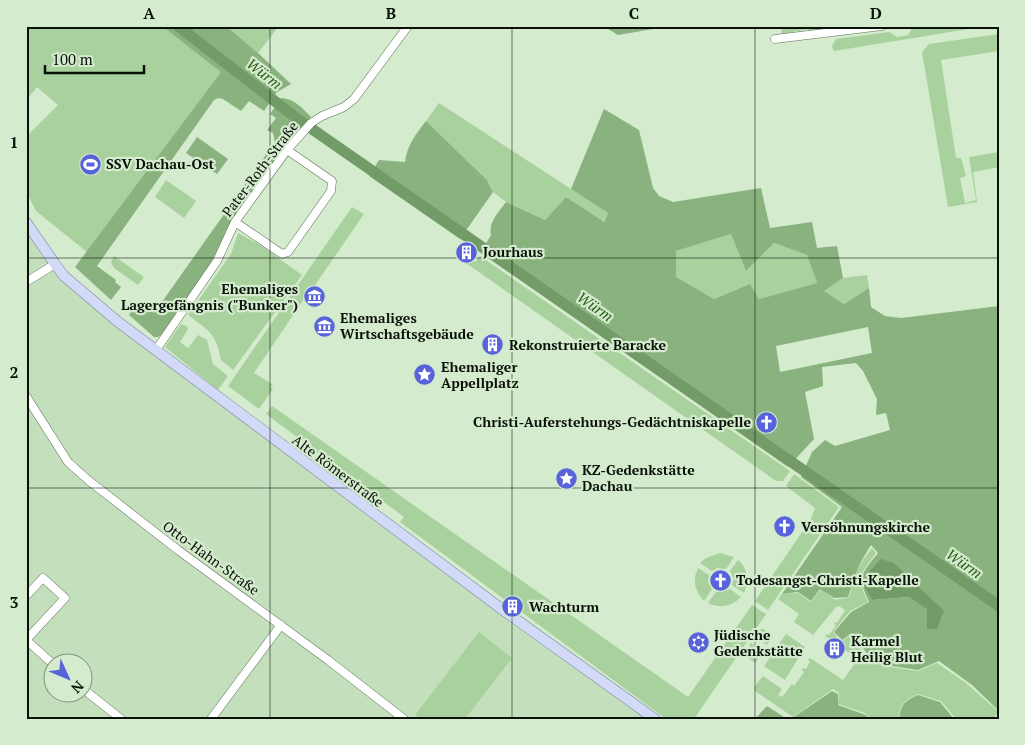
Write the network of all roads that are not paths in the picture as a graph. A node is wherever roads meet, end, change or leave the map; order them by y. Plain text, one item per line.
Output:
1 (408, 26) edge
2 (882, 26) edge
3 (775, 39) dead end
4 (287, 150) junction
5 (26, 222) edge
6 (235, 222) junction
7 (55, 264) junction
8 (26, 282) edge
9 (156, 350) junction
10 (26, 396) edge
11 (26, 596) edge
12 (280, 625) junction
13 (42, 654) edge
14 (92, 696) edge
15 (121, 719) edge
16 (211, 719) edge
17 (404, 719) edge
18 (655, 719) edge

1 - 4 street, Pater-Roth-Straße
2 - 3 street
4 - 6 street, Pater-Roth-Straße
4 - 6 street
5 - 7 main road, Alte Römerstraße
6 - 9 street, Pater-Roth-Straße
7 - 8 street
7 - 9 main road, Alte Römerstraße
9 - 18 main road, Alte Römerstraße
10 - 12 street, Otto-Hahn-Straße
11 - 13 street
12 - 16 street
12 - 17 street, Otto-Hahn-Straße
14 - 15 street

